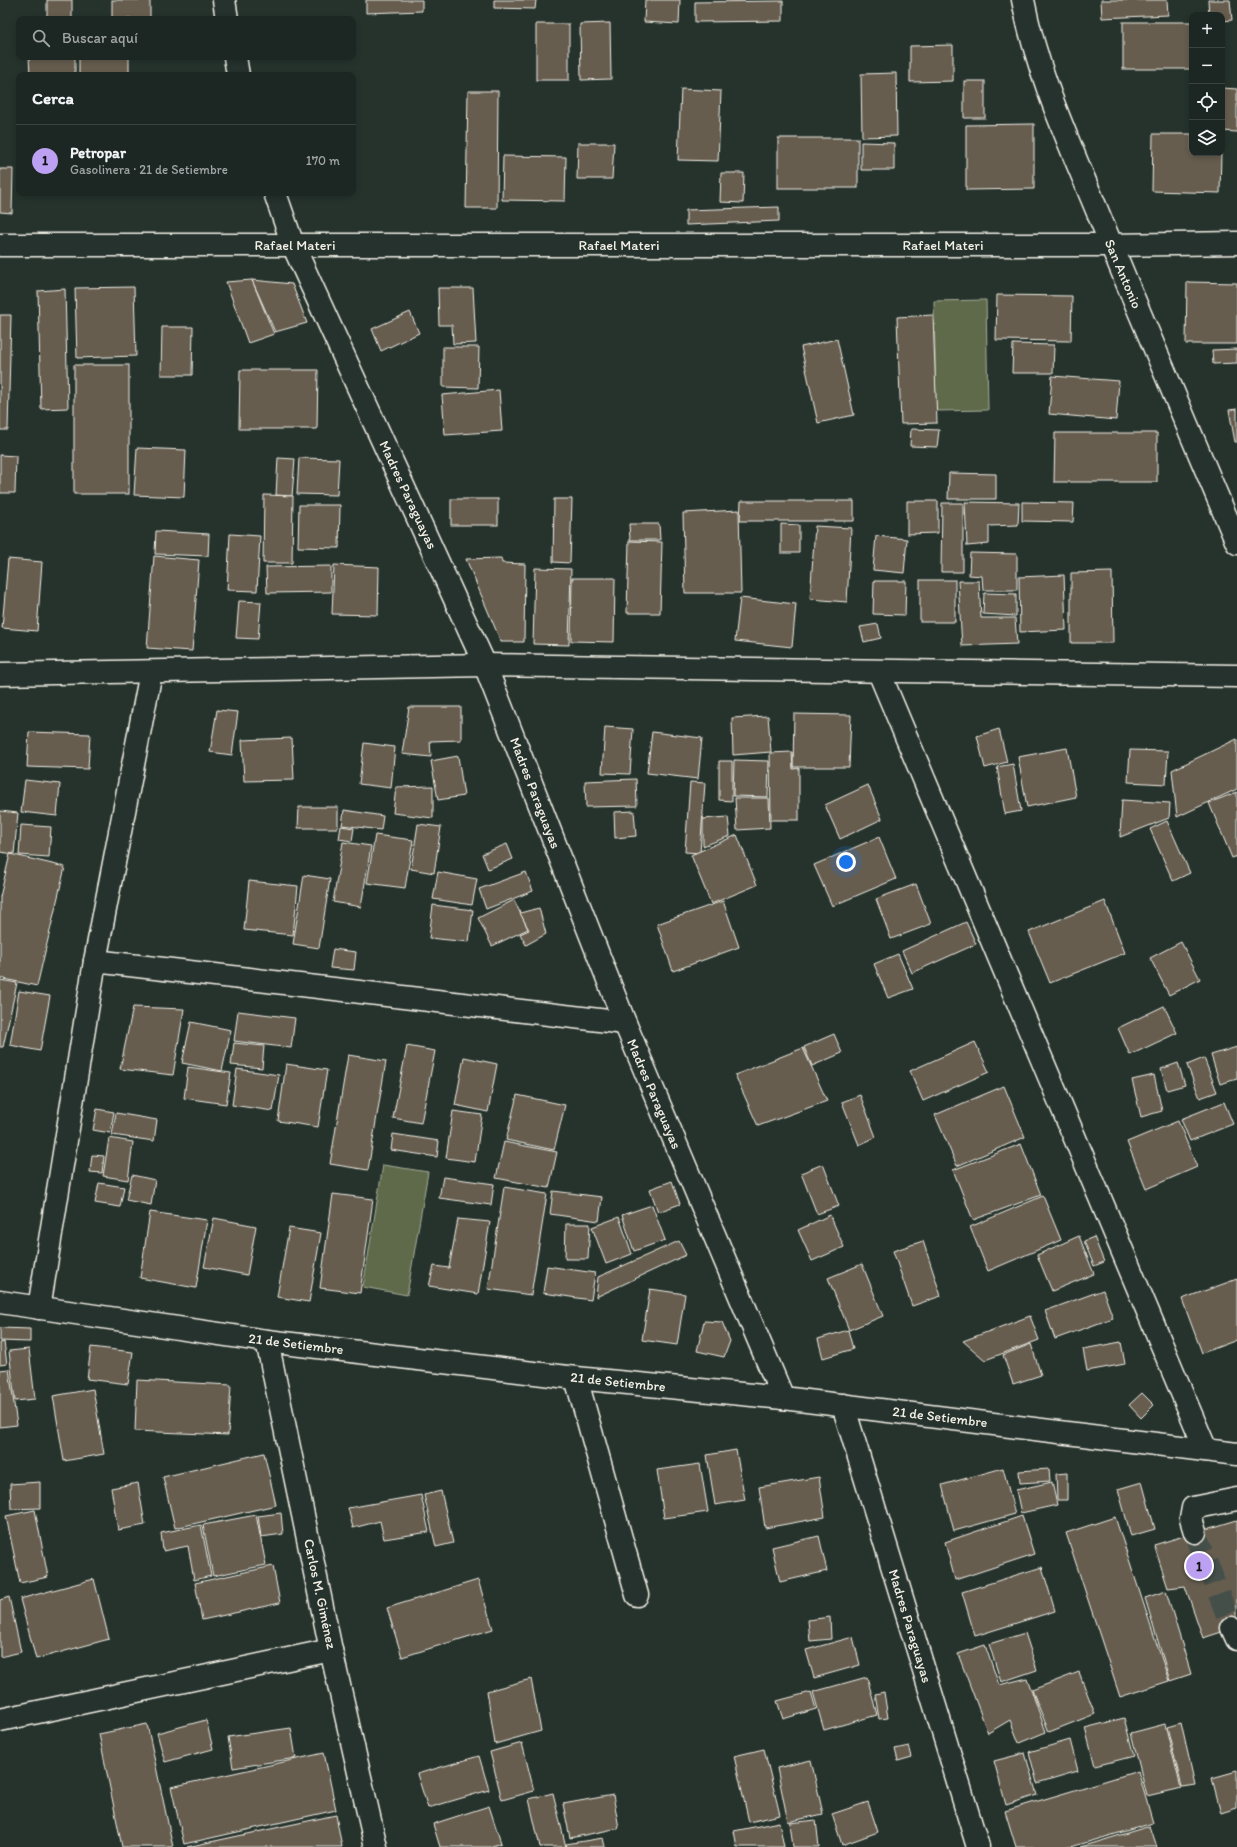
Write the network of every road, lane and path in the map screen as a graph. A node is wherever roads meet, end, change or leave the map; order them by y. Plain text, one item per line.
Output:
1 (224, 0) edge
2 (1023, 0) edge
3 (227, 16) edge
4 (236, 60) edge
5 (238, 72) edge
6 (276, 196) edge
7 (1237, 244) edge
8 (0, 245) edge
9 (293, 245) junction
10 (1111, 245) junction
11 (1237, 543) edge
12 (485, 665) junction
13 (152, 672) junction
14 (879, 672) junction
15 (0, 674) edge
16 (1237, 676) edge
17 (95, 961) junction
18 (625, 1023) junction
19 (0, 1302) edge
20 (39, 1308) junction
21 (267, 1341) junction
22 (576, 1378) junction
23 (783, 1398) junction
24 (843, 1405) junction
25 (1206, 1450) junction
26 (1237, 1454) edge
27 (1237, 1499) edge
28 (1194, 1532) tunnel mouth
29 (637, 1595) dead end
30 (331, 1650) junction
31 (0, 1720) edge
32 (376, 1847) edge
33 (978, 1847) edge

1 - 3 street
2 - 10 street, San Antonio
4 - 5 street
6 - 9 street, Madres Paraguayas
7 - 10 street, Rafael Materi
8 - 9 street, Rafael Materi
9 - 10 street, Rafael Materi
9 - 12 street, Madres Paraguayas
10 - 11 street, San Antonio
12 - 13 street
12 - 14 street
12 - 18 street, Madres Paraguayas
13 - 15 street
13 - 17 street
14 - 16 street
14 - 25 street
17 - 18 street
17 - 20 street
18 - 23 street, Madres Paraguayas
19 - 20 street, 21 de Setiembre
20 - 21 street, 21 de Setiembre
21 - 22 street, 21 de Setiembre
21 - 30 street, Carlos M. Giménez
22 - 23 street, 21 de Setiembre
22 - 29 street
23 - 24 street, 21 de Setiembre
24 - 25 street, 21 de Setiembre
24 - 33 street, Madres Paraguayas
25 - 26 street, 21 de Setiembre
27 - 28 street
30 - 31 street
30 - 32 street, Carlos M. Giménez

